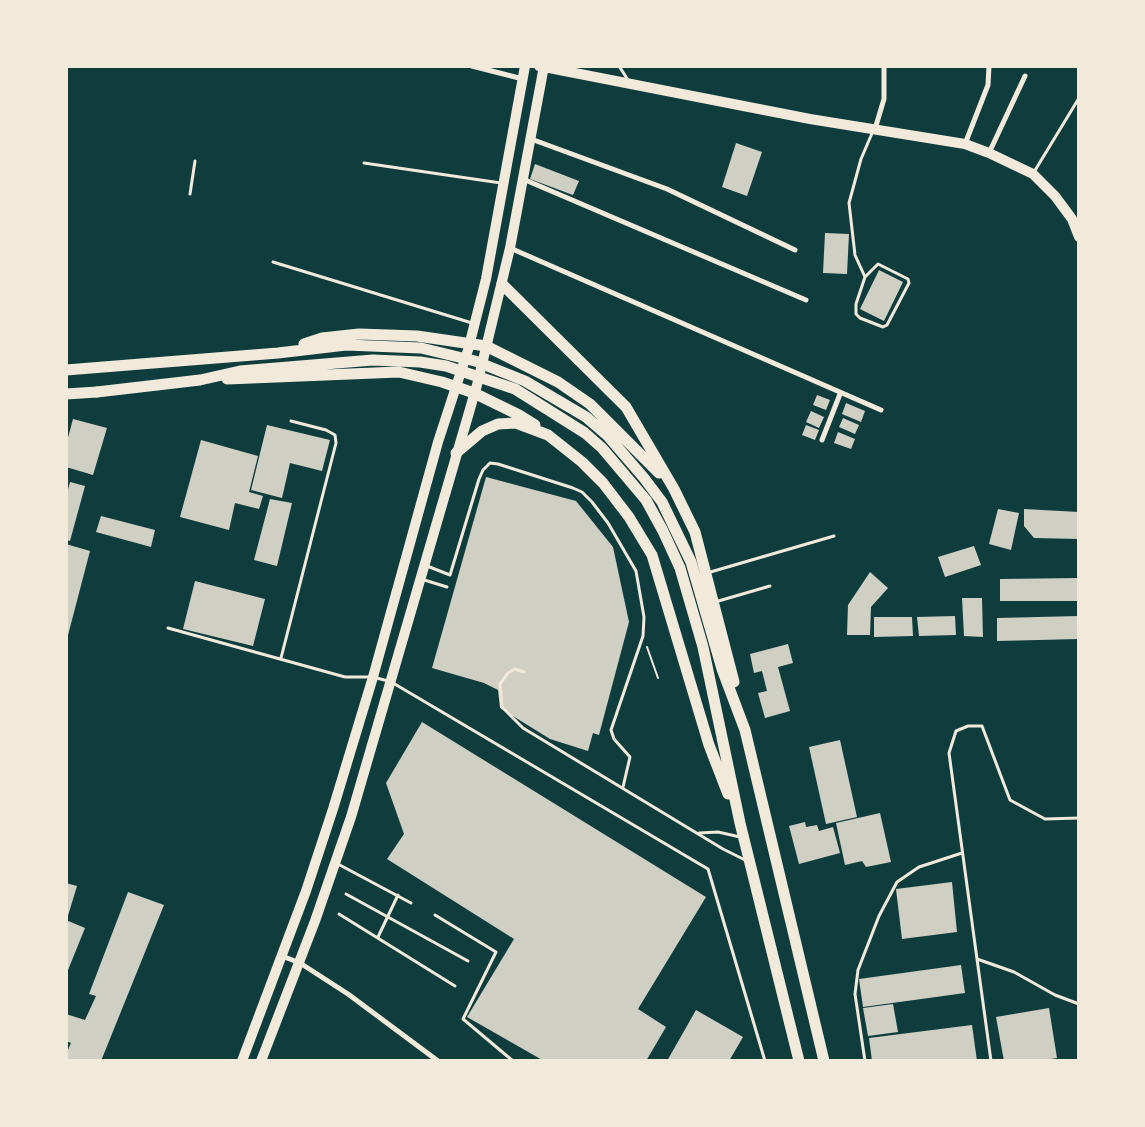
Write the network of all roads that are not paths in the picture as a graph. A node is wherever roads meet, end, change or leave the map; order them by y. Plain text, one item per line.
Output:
1 (472, 66) edge
2 (525, 66) edge
3 (543, 66) edge
4 (618, 66) edge
5 (884, 66) edge
6 (989, 66) edge
7 (1025, 76) dead end
8 (523, 79) junction
9 (631, 84) junction
10 (1079, 98) edge
11 (875, 129) junction
12 (531, 139) junction
13 (965, 144) junction
14 (989, 153) junction
15 (195, 161) dead end
16 (364, 163) dead end
17 (1033, 174) junction
18 (523, 180) junction
19 (504, 183) junction
20 (190, 194) dead end
21 (1075, 219) edge
22 (1079, 237) edge
23 (510, 248) junction
24 (795, 250) dead end
25 (272, 262) dead end
26 (865, 276) junction
27 (502, 284) junction
28 (806, 300) dead end
29 (475, 324) junction
30 (470, 342) junction
31 (486, 346) junction
32 (278, 353) junction
33 (66, 370) edge
34 (200, 380) junction
35 (456, 387) junction
36 (66, 392) edge
37 (474, 393) junction
38 (840, 394) junction
39 (881, 410) dead end
40 (290, 421) dead end
41 (548, 434) junction
42 (822, 440) dead end
43 (456, 453) junction
44 (674, 489) junction
45 (834, 536) dead end
46 (425, 566) junction
47 (707, 574) junction
48 (421, 579) junction
49 (770, 586) dead end
50 (447, 587) dead end
51 (715, 602) junction
52 (168, 628) dead end
53 (281, 658) junction
54 (524, 672) dead end
55 (373, 677) junction
56 (391, 682) junction
57 (745, 730) junction
58 (623, 787) junction
59 (1079, 818) edge
60 (740, 823) junction
61 (699, 833) junction
62 (744, 838) junction
63 (962, 853) junction
64 (749, 862) junction
65 (336, 863) junction
66 (346, 894) dead end
67 (398, 895) junction
68 (411, 902) dead end
69 (339, 914) dead end
70 (434, 915) dead end
71 (388, 916) junction
72 (378, 937) junction
73 (282, 956) junction
74 (977, 959) junction
75 (468, 961) dead end
76 (300, 963) junction
77 (455, 986) dead end
78 (1079, 1004) edge
79 (242, 1061) edge
80 (261, 1061) edge
81 (438, 1061) edge
82 (513, 1061) edge
83 (765, 1061) edge
84 (799, 1061) edge
85 (824, 1061) edge
86 (865, 1061) edge
87 (991, 1061) edge

1 - 8 street
2 - 8 main road
3 - 9 main road
3 - 12 main road
4 - 9 lane
5 - 11 street
6 - 13 street
7 - 14 street
8 - 19 main road
9 - 11 main road
10 - 17 lane
11 - 13 main road
11 - 26 lane
12 - 18 main road
12 - 24 street
13 - 14 main road
14 - 17 main road
15 - 20 lane
16 - 19 lane
17 - 21 main road
18 - 23 main road
18 - 28 street
19 - 29 main road
21 - 22 main road
23 - 27 main road
23 - 38 street
25 - 29 lane
26 - 26 lane
27 - 31 main road
27 - 44 main road
29 - 30 main road
30 - 31 main road
30 - 32 main road
30 - 35 main road
31 - 37 main road
31 - 44 main road
32 - 33 main road
32 - 57 main road
34 - 35 main road
34 - 36 main road
34 - 60 main road
35 - 37 main road
35 - 55 main road
37 - 41 main road
37 - 43 main road
38 - 39 street
38 - 42 street
40 - 53 lane
41 - 43 main road
41 - 60 main road
43 - 46 main road
44 - 47 main road
45 - 47 lane
46 - 48 main road
46 - 58 lane
47 - 51 main road
48 - 50 lane
48 - 56 main road
49 - 51 lane
51 - 57 main road
52 - 53 lane
53 - 55 lane
54 - 58 lane
55 - 56 lane
55 - 73 main road
56 - 65 main road
56 - 83 lane
57 - 85 main road
58 - 61 lane
59 - 63 lane
60 - 62 main road
61 - 62 lane
61 - 64 lane
62 - 64 main road
63 - 74 lane
63 - 86 lane
64 - 84 main road
65 - 67 lane
65 - 76 main road
66 - 71 lane
67 - 68 lane
67 - 71 lane
69 - 72 lane
70 - 82 lane
71 - 72 lane
71 - 75 lane
72 - 77 lane
73 - 76 street
73 - 79 main road
74 - 78 lane
74 - 87 lane
76 - 80 main road
76 - 81 street

